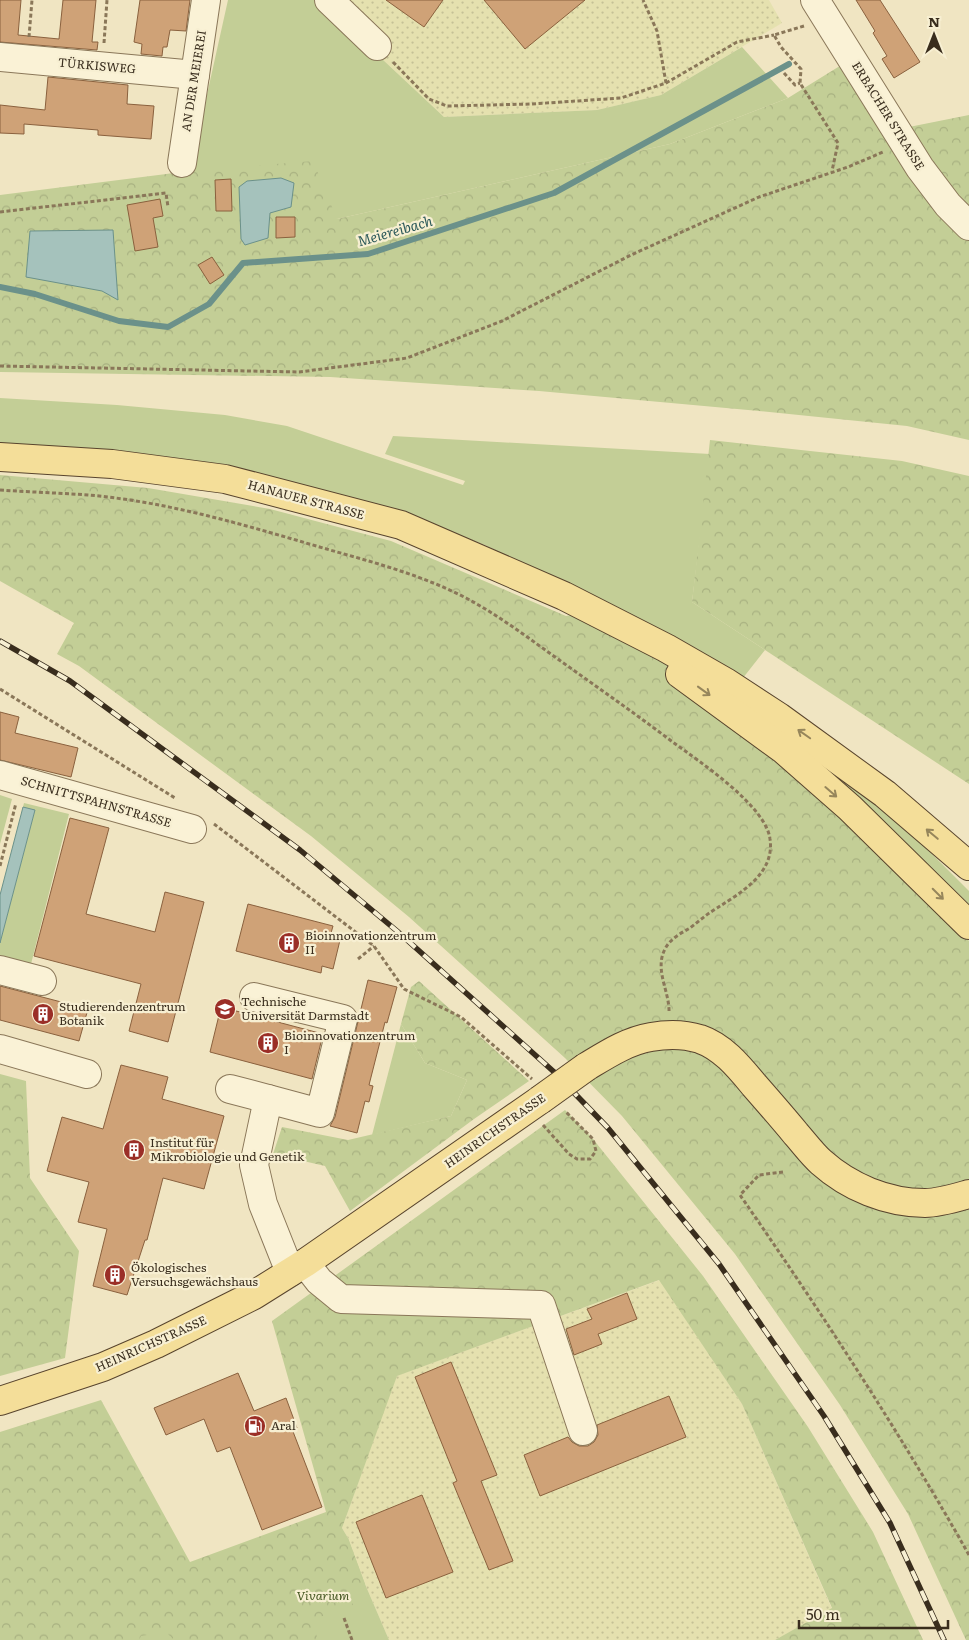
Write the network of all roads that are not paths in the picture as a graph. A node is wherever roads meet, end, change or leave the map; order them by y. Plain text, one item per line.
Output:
1 (206, 0) edge
2 (329, 0) edge
3 (821, 9) edge
4 (377, 46) road end
5 (0, 57) edge
6 (195, 74) junction
7 (182, 162) dead end
8 (969, 226) edge
9 (0, 458) edge
10 (594, 611) junction
11 (11, 778) edge
12 (202, 826) road end
13 (969, 866) edge
14 (969, 925) edge
15 (0, 970) edge
16 (42, 982) dead end
17 (254, 997) dead end
18 (0, 1049) edge
19 (87, 1074) dead end
20 (230, 1089) dead end
21 (268, 1099) junction
22 (969, 1194) edge
23 (298, 1267) junction
24 (0, 1401) edge
25 (583, 1431) dead end

1 - 6 street, AN DER MEIEREI
2 - 4 street
3 - 8 street, ERBACHER STRASSE
5 - 6 street, TÜRKISWEG
6 - 7 street, AN DER MEIEREI
9 - 10 main road, HANAUER STRASSE
13 -> 10 main road
10 -> 14 main road
11 - 12 street, SCHNITTSPAHNSTRASSE
15 - 16 street
17 - 21 street
18 - 19 street
20 - 21 street
21 - 23 street
22 - 23 main road, HEINRICHSTRASSE, bridge
23 - 24 main road, HEINRICHSTRASSE
23 - 25 street

